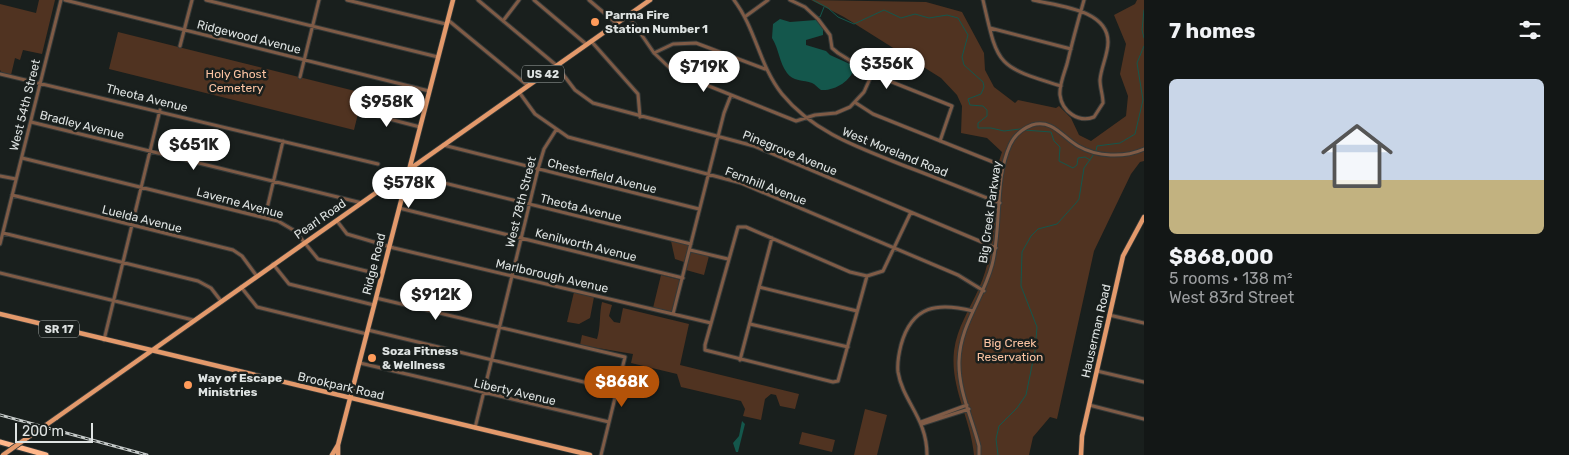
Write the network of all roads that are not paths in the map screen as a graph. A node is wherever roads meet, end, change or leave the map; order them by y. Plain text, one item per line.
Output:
1 (61, 0) edge
2 (65, 0) edge
3 (192, 0) edge
4 (206, 0) edge
5 (319, 0) edge
6 (347, 0) edge
7 (453, 0) edge
8 (478, 0) edge
9 (519, 0) edge
10 (534, 0) edge
11 (589, 0) edge
12 (734, 0) edge
13 (768, 0) edge
14 (790, 0) edge
15 (982, 0) edge
16 (1033, 0) edge
17 (1084, 0) edge
18 (647, 1) edge
19 (1080, 12) junction
20 (628, 15) junction
21 (746, 16) junction
22 (502, 20) junction
23 (447, 22) junction
24 (616, 23) junction
25 (313, 27) junction
26 (989, 28) junction
27 (184, 30) junction
28 (588, 43) junction
29 (180, 46) dead end
30 (1071, 49) junction
31 (654, 53) junction
32 (438, 57) junction
33 (304, 60) junction
34 (556, 65) junction
35 (765, 69) junction
36 (0, 74) edge
37 (872, 74) junction
38 (300, 76) dead end
39 (40, 82) junction
40 (527, 85) junction
41 (1061, 86) junction
42 (429, 91) junction
43 (519, 91) junction
44 (731, 94) junction
45 (856, 103) junction
46 (160, 110) junction
47 (359, 111) dead end
48 (640, 117) junction
49 (808, 119) junction
50 (31, 122) junction
51 (420, 126) junction
52 (556, 130) junction
53 (718, 136) junction
54 (283, 141) junction
55 (940, 141) junction
56 (442, 145) junction
57 (1144, 149) edge
58 (150, 151) junction
59 (22, 158) junction
60 (378, 164) dead end
61 (1003, 166) junction
62 (538, 170) junction
63 (408, 171) junction
64 (708, 174) junction
65 (0, 176) edge
66 (16, 179) junction
67 (274, 181) junction
68 (141, 188) junction
69 (12, 195) junction
70 (362, 203) junction
71 (1000, 203) junction
72 (530, 204) junction
73 (399, 208) junction
74 (699, 210) junction
75 (910, 212) junction
76 (265, 217) junction
77 (1144, 217) edge
78 (336, 219) junction
79 (132, 225) junction
80 (3, 233) junction
81 (772, 238) junction
82 (521, 239) junction
83 (304, 242) junction
84 (0, 244) edge
85 (691, 244) junction
86 (389, 246) junction
87 (895, 248) junction
88 (996, 248) junction
89 (690, 250) junction
90 (728, 259) junction
91 (123, 263) junction
92 (273, 264) junction
93 (0, 273) edge
94 (382, 275) junction
95 (256, 276) junction
96 (512, 276) junction
97 (867, 276) junction
98 (682, 278) junction
99 (241, 287) junction
100 (759, 287) junction
101 (984, 290) junction
102 (376, 298) junction
103 (221, 300) junction
104 (113, 301) junction
105 (374, 305) junction
106 (857, 311) junction
107 (974, 311) junction
108 (0, 314) edge
109 (673, 314) junction
110 (1109, 315) junction
111 (193, 320) junction
112 (1144, 322) edge
113 (711, 323) junction
114 (750, 324) junction
115 (499, 327) junction
116 (368, 332) junction
117 (104, 340) junction
118 (848, 347) junction
119 (150, 351) junction
120 (492, 360) junction
121 (740, 360) junction
122 (360, 363) junction
123 (1097, 370) junction
124 (1144, 382) edge
125 (617, 390) junction
126 (484, 393) junction
127 (350, 398) junction
128 (1089, 405) junction
129 (968, 407) junction
130 (1144, 419) edge
131 (609, 422) junction
132 (921, 423) junction
133 (475, 428) junction
134 (0, 442) edge
135 (338, 445) junction
136 (1, 454) edge
137 (9, 455) edge
138 (46, 455) edge
139 (332, 455) edge
140 (338, 455) edge
141 (590, 455) edge
142 (601, 455) edge
143 (927, 455) edge
144 (979, 455) edge
145 (1081, 455) edge

1 - 39 street, West 54th Street
2 - 27 street, Ridgewood Avenue
3 - 27 street
4 - 25 street
5 - 25 street
6 - 23 street
7 - 23 main road, Ridge Road
8 - 22 street, Pinegrove Avenue
9 - 22 street
10 - 28 street
11 - 24 street
12 - 21 street, West Moreland Road
13 - 21 street
14 - 37 street
15 - 26 street
16 - 19 street
17 - 19 street
18 - 20 main road, Pearl Road / US 42
19 - 30 street
19 - 41 street
20 - 24 main road, Pearl Road / US 42
20 - 31 street
21 - 35 street, West Moreland Road
22 - 34 street, Pinegrove Avenue
23 - 32 main road, Ridge Road
23 - 40 street
24 - 28 main road, Pearl Road / US 42
25 - 32 street
25 - 33 street
26 - 30 street
26 - 41 street
27 - 29 street
27 - 33 street, Ridgewood Avenue
28 - 34 main road, Pearl Road / US 42
28 - 48 street
30 - 41 street
31 - 35 street
31 - 44 street
32 - 42 main road, Ridge Road
33 - 38 street
33 - 42 street, Ridgewood Avenue
34 - 40 main road, Pearl Road / US 42
34 - 48 street, Pinegrove Avenue
35 - 49 street, West Moreland Road
36 - 39 street, Theota Avenue
37 - 45 street
37 - 55 street
39 - 46 street, Theota Avenue
39 - 50 street, West 54th Street
40 - 43 main road, Pearl Road / US 42
42 - 51 main road, Ridge Road
43 - 52 street, Fernhill Avenue
43 - 56 main road, Pearl Road / US 42
44 - 49 street
44 - 53 street
45 - 49 street
45 - 55 street
46 - 54 street, Theota Avenue
46 - 58 street
47 - 51 street
48 - 53 street, Pinegrove Avenue
49 - 71 street, West Moreland Road
50 - 58 street, Bradley Avenue
50 - 59 street, West 54th Street
51 - 63 main road, Ridge Road
52 - 62 street, West 78th Street
52 - 64 street, Fernhill Avenue
53 - 64 street
53 - 75 street, Pinegrove Avenue
54 - 60 street, Theota Avenue
54 - 67 street
55 - 61 street
56 - 62 street, Chesterfield Avenue
56 - 63 main road, Pearl Road / US 42
57 - 61 street, Big Creek Parkway
58 - 67 street, Bradley Avenue
58 - 68 street
59 - 66 street, West 54th Street
59 - 68 street, Laverne Avenue
61 - 71 street, Big Creek Parkway
62 - 72 street, West 78th Street
62 - 74 street, Chesterfield Avenue
63 - 70 main road, Pearl Road / US 42
63 - 72 street, Theota Avenue
63 - 73 main road, Ridge Road
64 - 74 street
64 - 87 street, Fernhill Avenue
65 - 66 street
66 - 69 street, West 54th Street
67 - 70 street, Bradley Avenue
67 - 76 street
68 - 76 street, Laverne Avenue
68 - 79 street
69 - 79 street, Luelda Avenue
69 - 80 street, West 54th Street
70 - 78 main road, Pearl Road / US 42
71 - 88 street, Big Creek Parkway
72 - 82 street, West 78th Street
72 - 85 street, Theota Avenue
73 - 82 street, Kenilworth Avenue
73 - 86 main road, Ridge Road
74 - 85 street
75 - 87 street
75 - 88 street, Pinegrove Avenue
76 - 83 street, Laverne Avenue
77 - 110 main road, Hauserman Road
78 - 83 main road, Pearl Road / US 42
78 - 86 street, Marlborough Avenue
79 - 91 street
79 - 95 street, Luelda Avenue
80 - 84 street, West 54th Street
80 - 91 street
81 - 90 street
81 - 97 street
81 - 100 street
82 - 96 street, West 78th Street
82 - 98 street, Kenilworth Avenue
83 - 92 main road, Pearl Road / US 42
83 - 94 street, Laverne Avenue
85 - 89 street
86 - 94 main road, Ridge Road
86 - 96 street, Marlborough Avenue
87 - 97 street
87 - 101 street, Fernhill Avenue
88 - 101 street, Big Creek Parkway
89 - 90 street
89 - 98 street
90 - 113 street
91 - 103 street
91 - 104 street
92 - 95 main road, Pearl Road / US 42
92 - 105 street
93 - 104 street
94 - 102 main road, Ridge Road
95 - 99 main road, Pearl Road / US 42
96 - 109 street, Marlborough Avenue
96 - 115 street, West 78th Street
97 - 106 street
98 - 109 street
99 - 103 main road, Pearl Road / US 42
99 - 116 street
100 - 106 street
100 - 114 street
101 - 107 street, Big Creek Parkway
102 - 105 main road, Ridge Road
102 - 115 street
103 - 111 main road, Pearl Road / US 42
104 - 111 street
104 - 117 street
105 - 116 main road, Ridge Road
106 - 118 street
107 - 129 street, Big Creek Parkway
107 - 132 street
108 - 117 main road, Brookpark Road / SR 17
109 - 113 street, Marlborough Avenue
110 - 112 street
110 - 123 main road, Hauserman Road
111 - 119 main road, Pearl Road / US 42
113 - 121 street
114 - 118 street
114 - 121 street
115 - 120 street, West 78th Street
115 - 125 street
116 - 120 street
116 - 122 main road, Ridge Road
117 - 119 main road, Brookpark Road / SR 17
118 - 121 street
119 - 127 main road, Brookpark Road / SR 17
119 - 136 main road, Pearl Road / US 42, bridge
120 - 125 street
120 - 126 street, West 78th Street
122 - 126 street, Liberty Avenue
122 - 127 main road, Ridge Road
123 - 124 street
123 - 128 main road, Hauserman Road
125 - 131 street
126 - 131 street, Liberty Avenue
126 - 133 street, West 78th Street
127 - 133 main road, Brookpark Road / SR 17
127 - 135 main road, Ridge Road
128 - 130 street
128 - 145 main road, Hauserman Road
129 - 132 street
129 - 144 street, Big Creek Parkway
131 - 142 street
132 - 143 street
133 - 141 main road, Brookpark Road / SR 17
134 - 138 highway
135 - 139 main road, Ridge Road
135 - 140 main road, Ridge Road
136 - 137 highway

